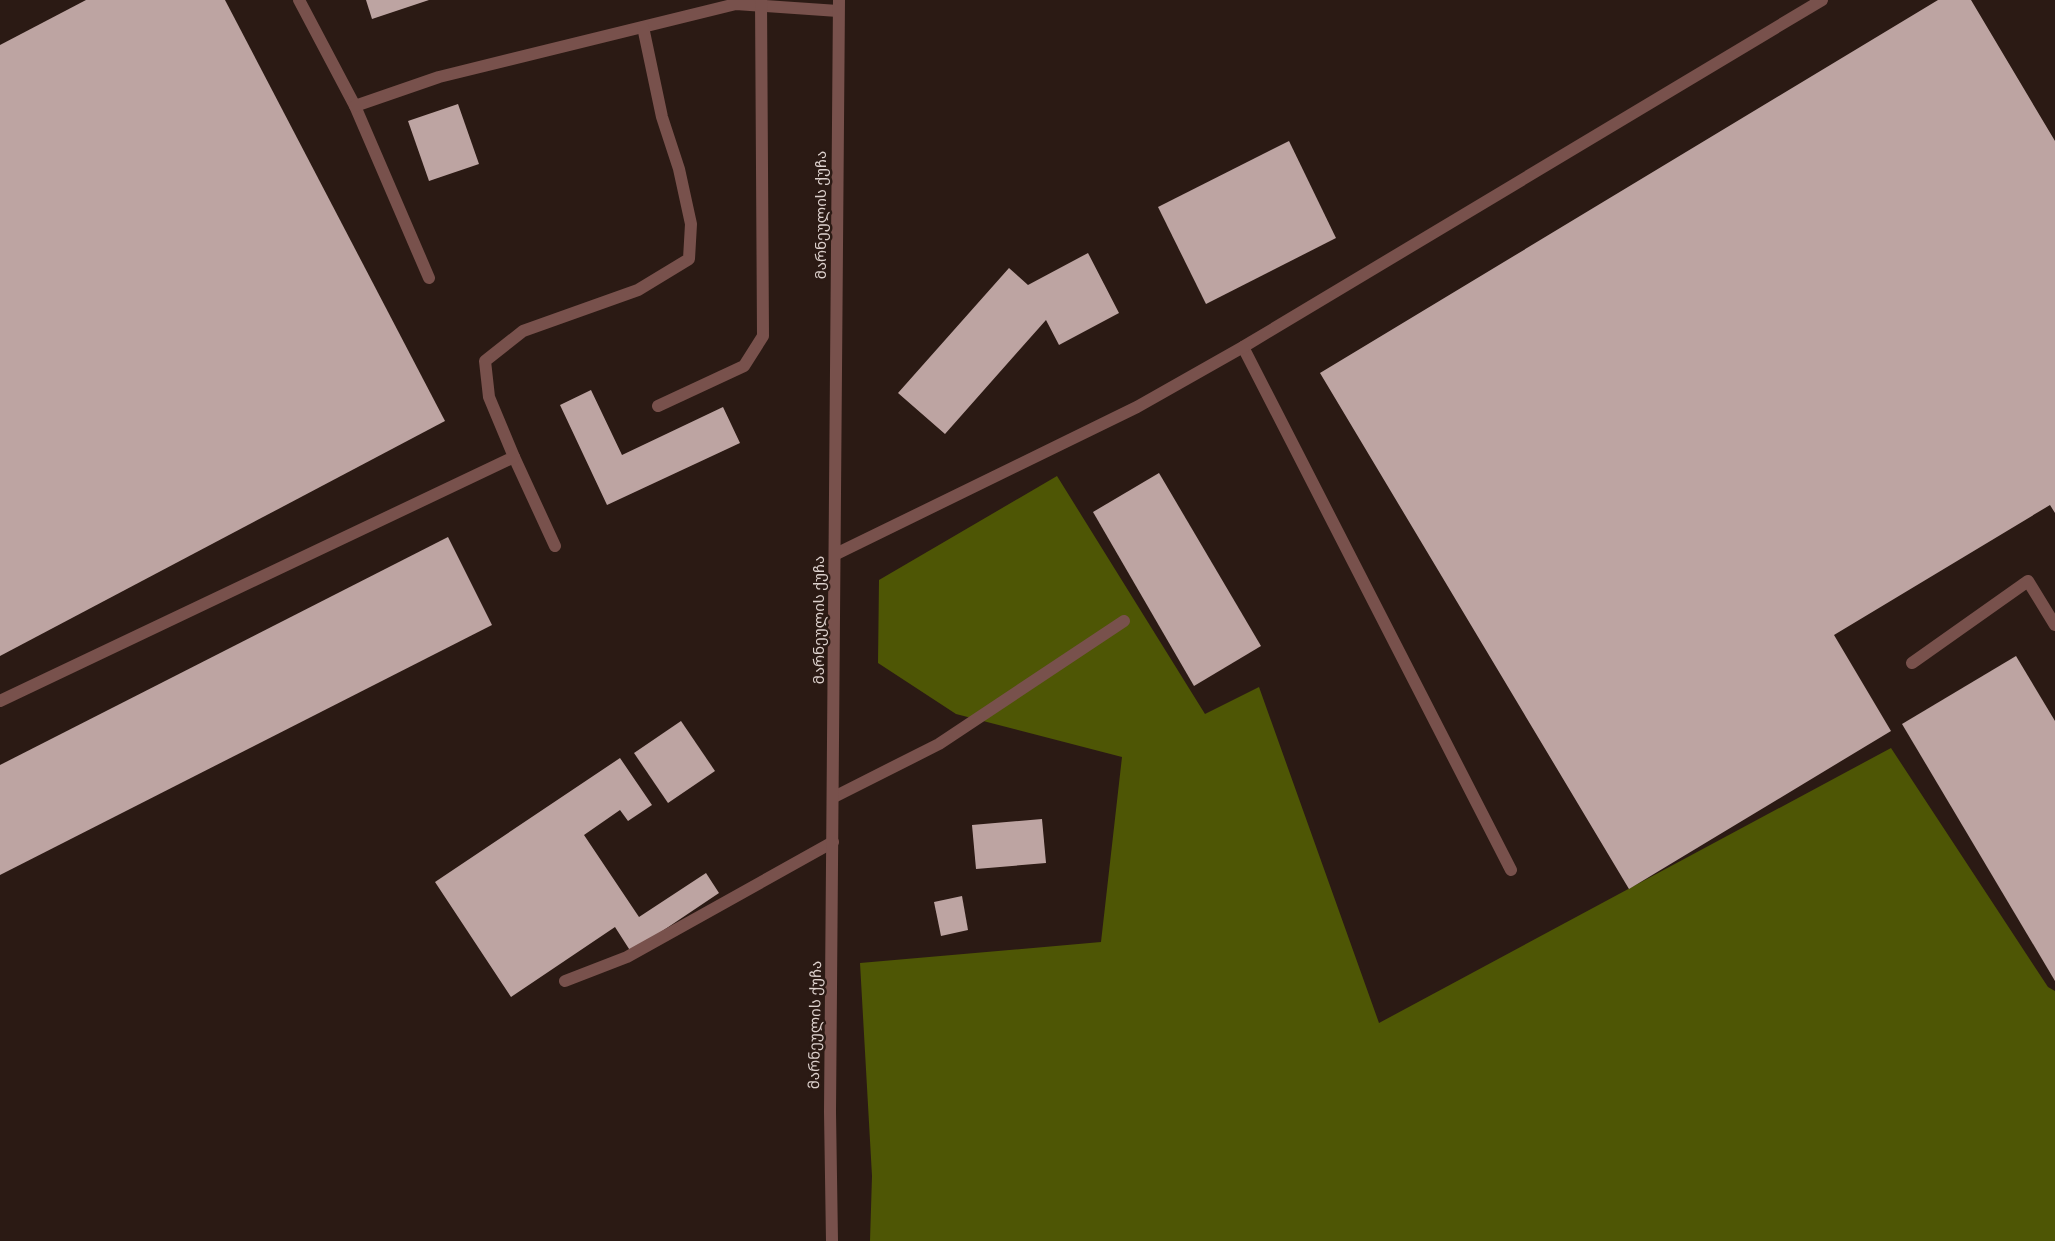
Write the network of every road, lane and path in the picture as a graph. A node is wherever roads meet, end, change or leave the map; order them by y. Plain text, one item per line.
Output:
1 (299, 0) edge
2 (1822, 0) edge
3 (761, 3) edge
4 (839, 5) edge
5 (643, 27) junction
6 (355, 106) junction
7 (429, 278) dead end
8 (1243, 346) junction
9 (658, 406) dead end
10 (514, 457) junction
11 (555, 546) dead end
12 (836, 554) junction
13 (1124, 620) dead end
14 (2055, 625) edge
15 (1912, 663) dead end
16 (0, 701) edge
17 (834, 797) junction
18 (833, 842) junction
19 (1510, 870) dead end
20 (565, 981) dead end
21 (832, 1241) edge

1 - 6 street
2 - 8 street
3 - 4 street
3 - 5 street
3 - 9 street
4 - 12 street, მარნეულის ქუჩა
5 - 6 street
5 - 10 street
6 - 7 street
8 - 12 street
8 - 19 street
10 - 11 street
10 - 16 street
12 - 17 street, მარნეულის ქუჩა
13 - 17 street
14 - 15 street
17 - 18 street, მარნეულის ქუჩა
18 - 20 street
18 - 21 street, მარნეულის ქუჩა

